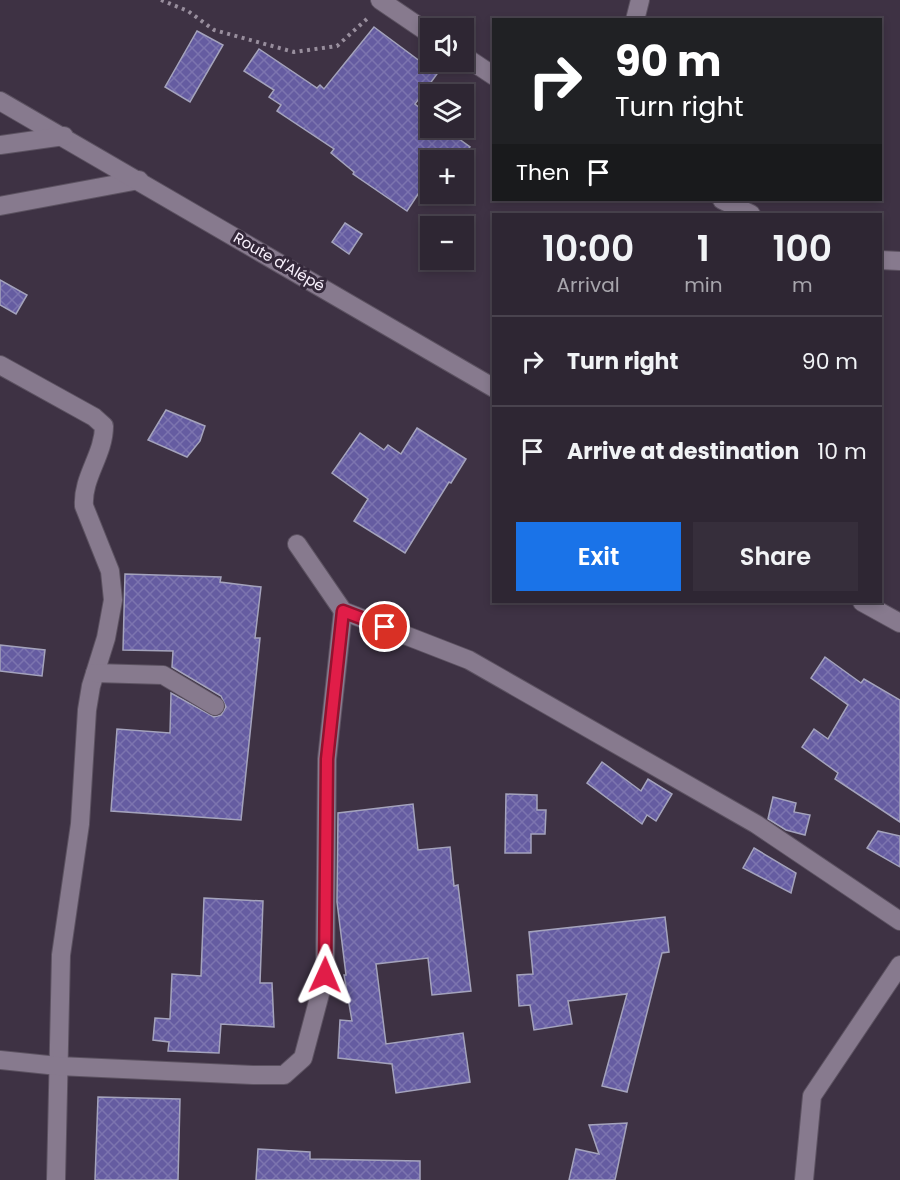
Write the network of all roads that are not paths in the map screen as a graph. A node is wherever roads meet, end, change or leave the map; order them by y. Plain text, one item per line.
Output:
1 (640, 0) edge
2 (382, 1) edge
3 (636, 18) edge
4 (420, 27) edge
5 (474, 63) edge
6 (492, 75) edge
7 (0, 101) edge
8 (64, 136) junction
9 (0, 145) edge
10 (139, 180) junction
11 (724, 201) edge
12 (0, 206) edge
13 (749, 213) edge
14 (882, 260) edge
15 (900, 261) edge
16 (0, 365) edge
17 (492, 387) edge
18 (297, 544) dead end
19 (864, 603) edge
20 (343, 611) junction
21 (900, 623) edge
22 (95, 673) junction
23 (215, 706) dead end
24 (900, 921) edge
25 (900, 965) edge
26 (0, 1060) edge
27 (58, 1066) junction
28 (56, 1180) edge
29 (804, 1180) edge

1 - 3 street
2 - 4 street
5 - 6 street
7 - 8 street, Route d'Alépé
8 - 9 street
8 - 10 street, Route d'Alépé
10 - 12 street
10 - 17 street, Route d'Alépé
11 - 13 street
14 - 15 street
16 - 22 street
18 - 20 street
19 - 21 street
20 - 24 street
20 - 27 street
22 - 23 street
22 - 27 street
25 - 29 street
26 - 27 street
27 - 28 street

